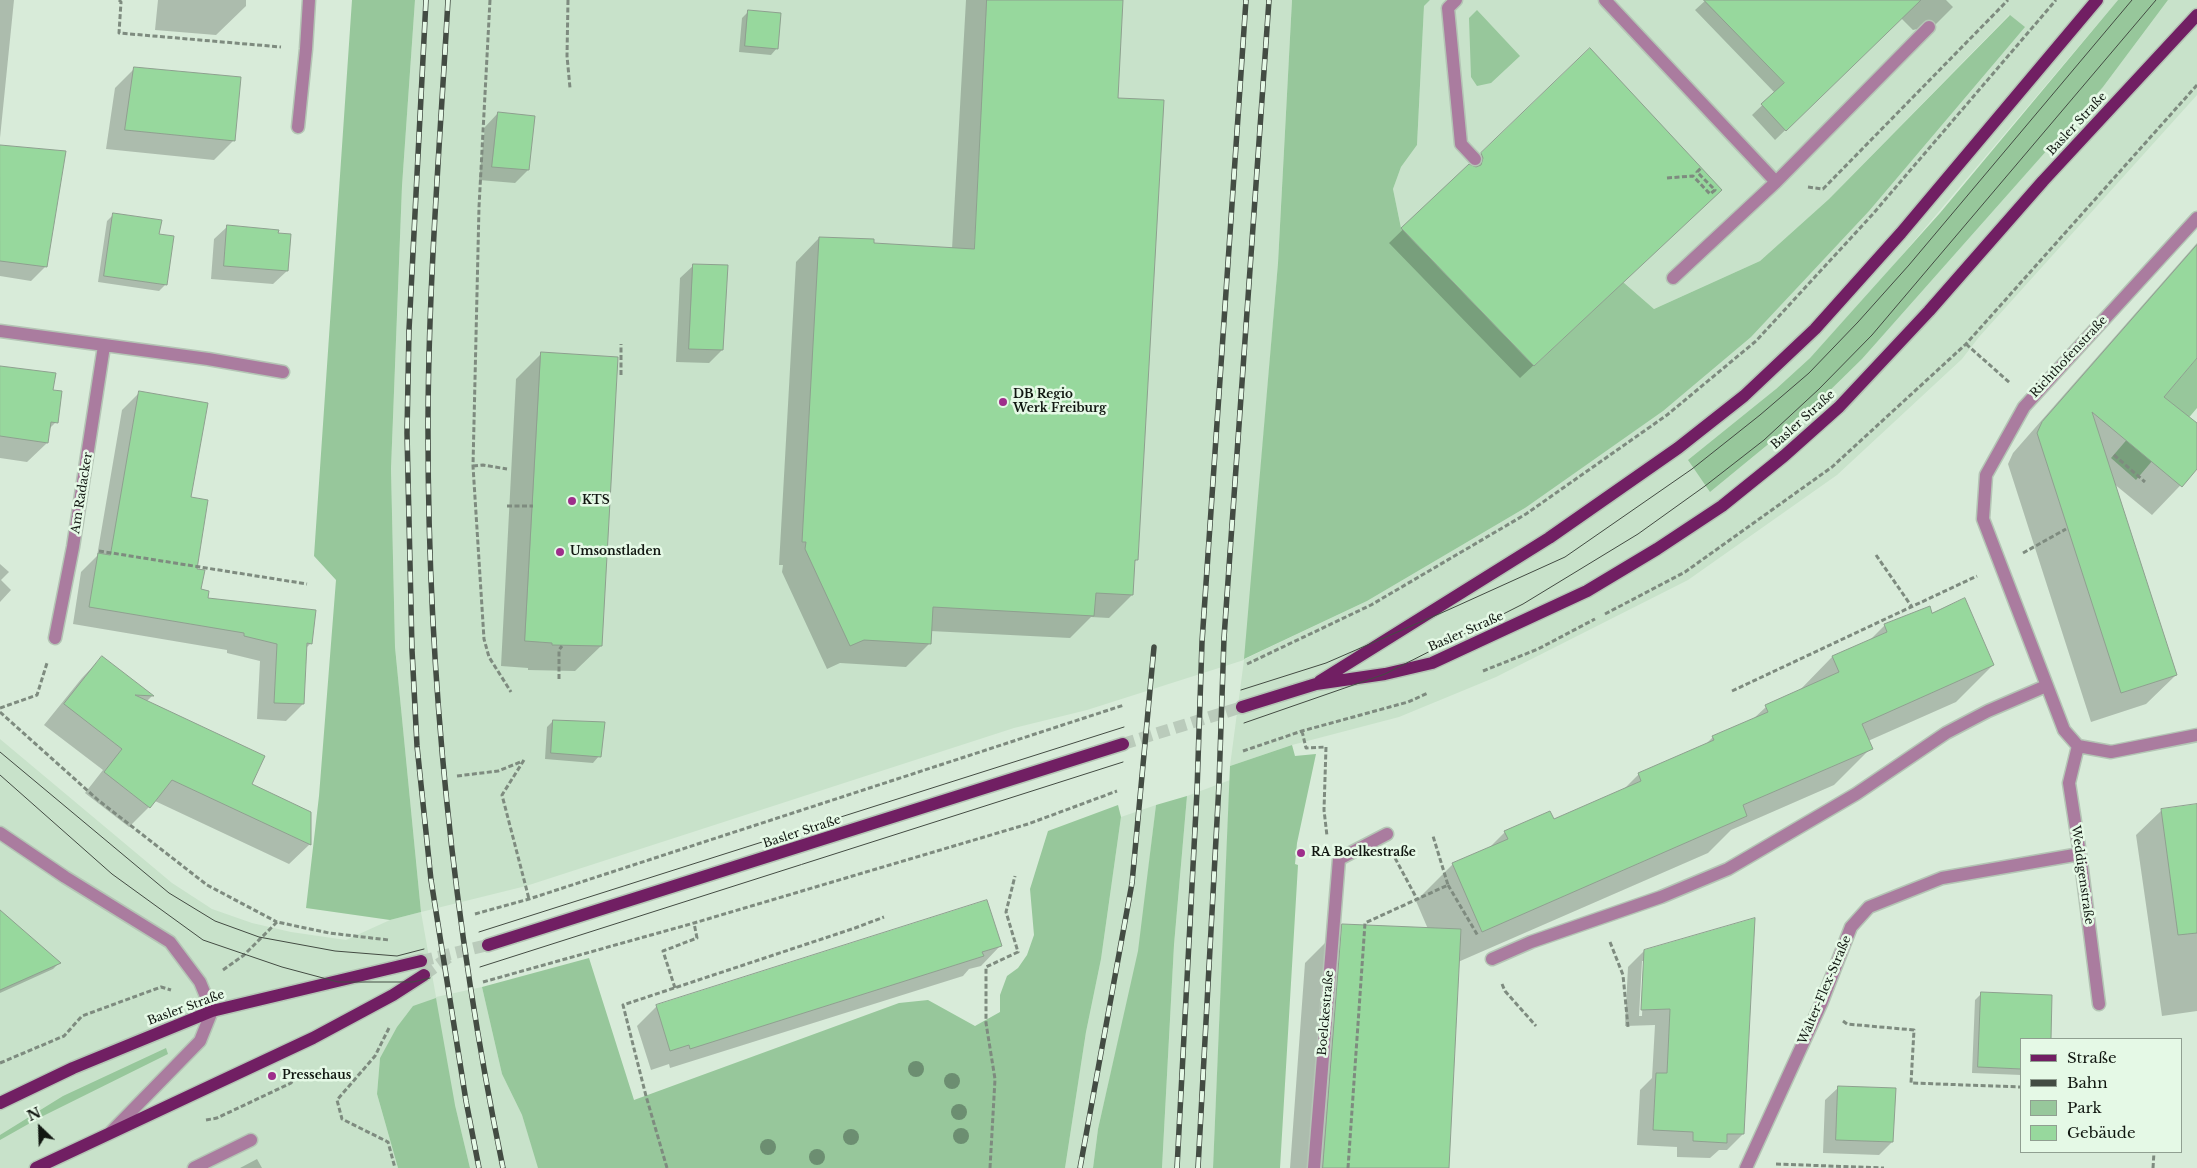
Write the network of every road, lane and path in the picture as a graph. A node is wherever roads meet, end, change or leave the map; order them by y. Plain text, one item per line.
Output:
1 (119, 0) edge
2 (309, 0) edge
3 (490, 0) edge
4 (568, 0) edge
5 (1456, 0) edge
6 (1605, 0) edge
7 (2008, 0) edge
8 (2056, 0) edge
9 (2097, 0) edge
10 (2197, 15) edge
11 (1929, 28) dead end
12 (306, 49) junction
13 (570, 88) dead end
14 (298, 127) dead end
15 (1475, 159) dead end
16 (1701, 168) dead end
17 (1667, 178) dead end
18 (1776, 182) junction
19 (2197, 218) edge
20 (1673, 278) dead end
21 (0, 331) edge
22 (621, 344) dead end
23 (1966, 344) dead end
24 (104, 346) junction
25 (1997, 370) dead end
26 (283, 372) dead end
27 (621, 375) dead end
28 (2114, 455) dead end
29 (474, 466) junction
30 (508, 469) dead end
31 (2145, 482) dead end
32 (507, 506) dead end
33 (533, 506) dead end
34 (2066, 530) dead end
35 (73, 547) junction
36 (1876, 555) dead end
37 (2001, 565) junction
38 (308, 584) dead end
39 (1912, 607) junction
40 (55, 638) joint
41 (562, 646) dead end
42 (1247, 664) dead end
43 (559, 679) dead end
44 (1316, 684) junction
45 (2046, 686) junction
46 (1732, 691) dead end
47 (511, 692) dead end
48 (1124, 705) dead end
49 (1242, 707) tunnel mouth
50 (0, 708) edge
51 (0, 712) edge
52 (1302, 732) dead end
53 (2197, 735) edge
54 (1123, 744) tunnel mouth
55 (2078, 746) junction
56 (457, 776) dead end
57 (1117, 791) dead end
58 (1324, 810) dead end
59 (0, 833) edge
60 (1387, 834) dead end
61 (1433, 836) dead end
62 (2080, 854) junction
63 (1015, 876) dead end
64 (1406, 878) dead end
65 (529, 898) junction
66 (1417, 899) junction
67 (475, 914) dead end
68 (884, 917) dead end
69 (1600, 919) junction
70 (277, 922) junction
71 (694, 923) junction
72 (390, 940) dead end
73 (488, 944) tunnel mouth
74 (1492, 959) dead end
75 (422, 961) tunnel mouth
76 (424, 974) tunnel mouth
77 (200, 982) junction
78 (483, 982) dead end
79 (675, 988) junction
80 (1505, 991) dead end
81 (1821, 1004) junction
82 (2099, 1004) dead end
83 (212, 1011) junction
84 (391, 1025) dead end
85 (1536, 1026) dead end
86 (1628, 1027) dead end
87 (0, 1063) edge
88 (2020, 1087) edge
89 (0, 1102) edge
90 (109, 1134) junction
91 (252, 1140) dead end
92 (2154, 1153) edge
93 (1747, 1166) edge
94 (36, 1168) edge
95 (194, 1168) edge
96 (395, 1168) edge
97 (667, 1168) edge
98 (990, 1168) edge
99 (1314, 1168) edge
100 (1348, 1168) edge
101 (1884, 1168) edge
102 (2153, 1168) edge

1 - 12 path
2 - 12 street
3 - 29 path
4 - 13 path
5 - 15 street
6 - 18 street
7 - 18 path
8 - 42 path
9 - 44 main road, Basler Straße
10 - 44 main road, Basler Straße
11 - 18 street
12 - 14 street
16 - 17 path
18 - 20 street
19 - 37 street, Richthofenstraße
21 - 24 street
22 - 27 path
23 - 25 path
24 - 26 street
24 - 35 street, Am Radacker
28 - 31 path
29 - 30 path
29 - 47 path
32 - 33 path
34 - 37 path
35 - 38 path
35 - 40 street, Am Radacker
36 - 39 path
37 - 39 path
37 - 45 street
39 - 46 path
40 - 50 path
41 - 43 path
44 - 49 main road, Basler Straße
45 - 55 street
45 - 69 street
48 - 65 path
51 - 70 path
52 - 58 path
53 - 55 street
54 - 73 main road, Basler Straße
55 - 62 street, Weddigenstraße
56 - 65 path
57 - 71 path
59 - 77 street
60 - 99 street, Boelckestraße
61 - 66 path
62 - 81 street, Walter-Flex-Straße
62 - 82 street, Weddigenstraße
63 - 98 path
64 - 66 path
65 - 67 path
66 - 100 path
68 - 79 path
69 - 74 street
69 - 86 path
70 - 72 path
70 - 77 path
71 - 78 path
71 - 79 path
75 - 83 main road, Basler Straße
76 - 90 main road
77 - 83 street
77 - 87 path
79 - 97 path
80 - 85 path
81 - 88 path
81 - 93 street, Walter-Flex-Straße
83 - 89 main road, Basler Straße
83 - 90 street
84 - 96 path
90 - 94 main road
91 - 95 street
92 - 102 path
93 - 101 path

